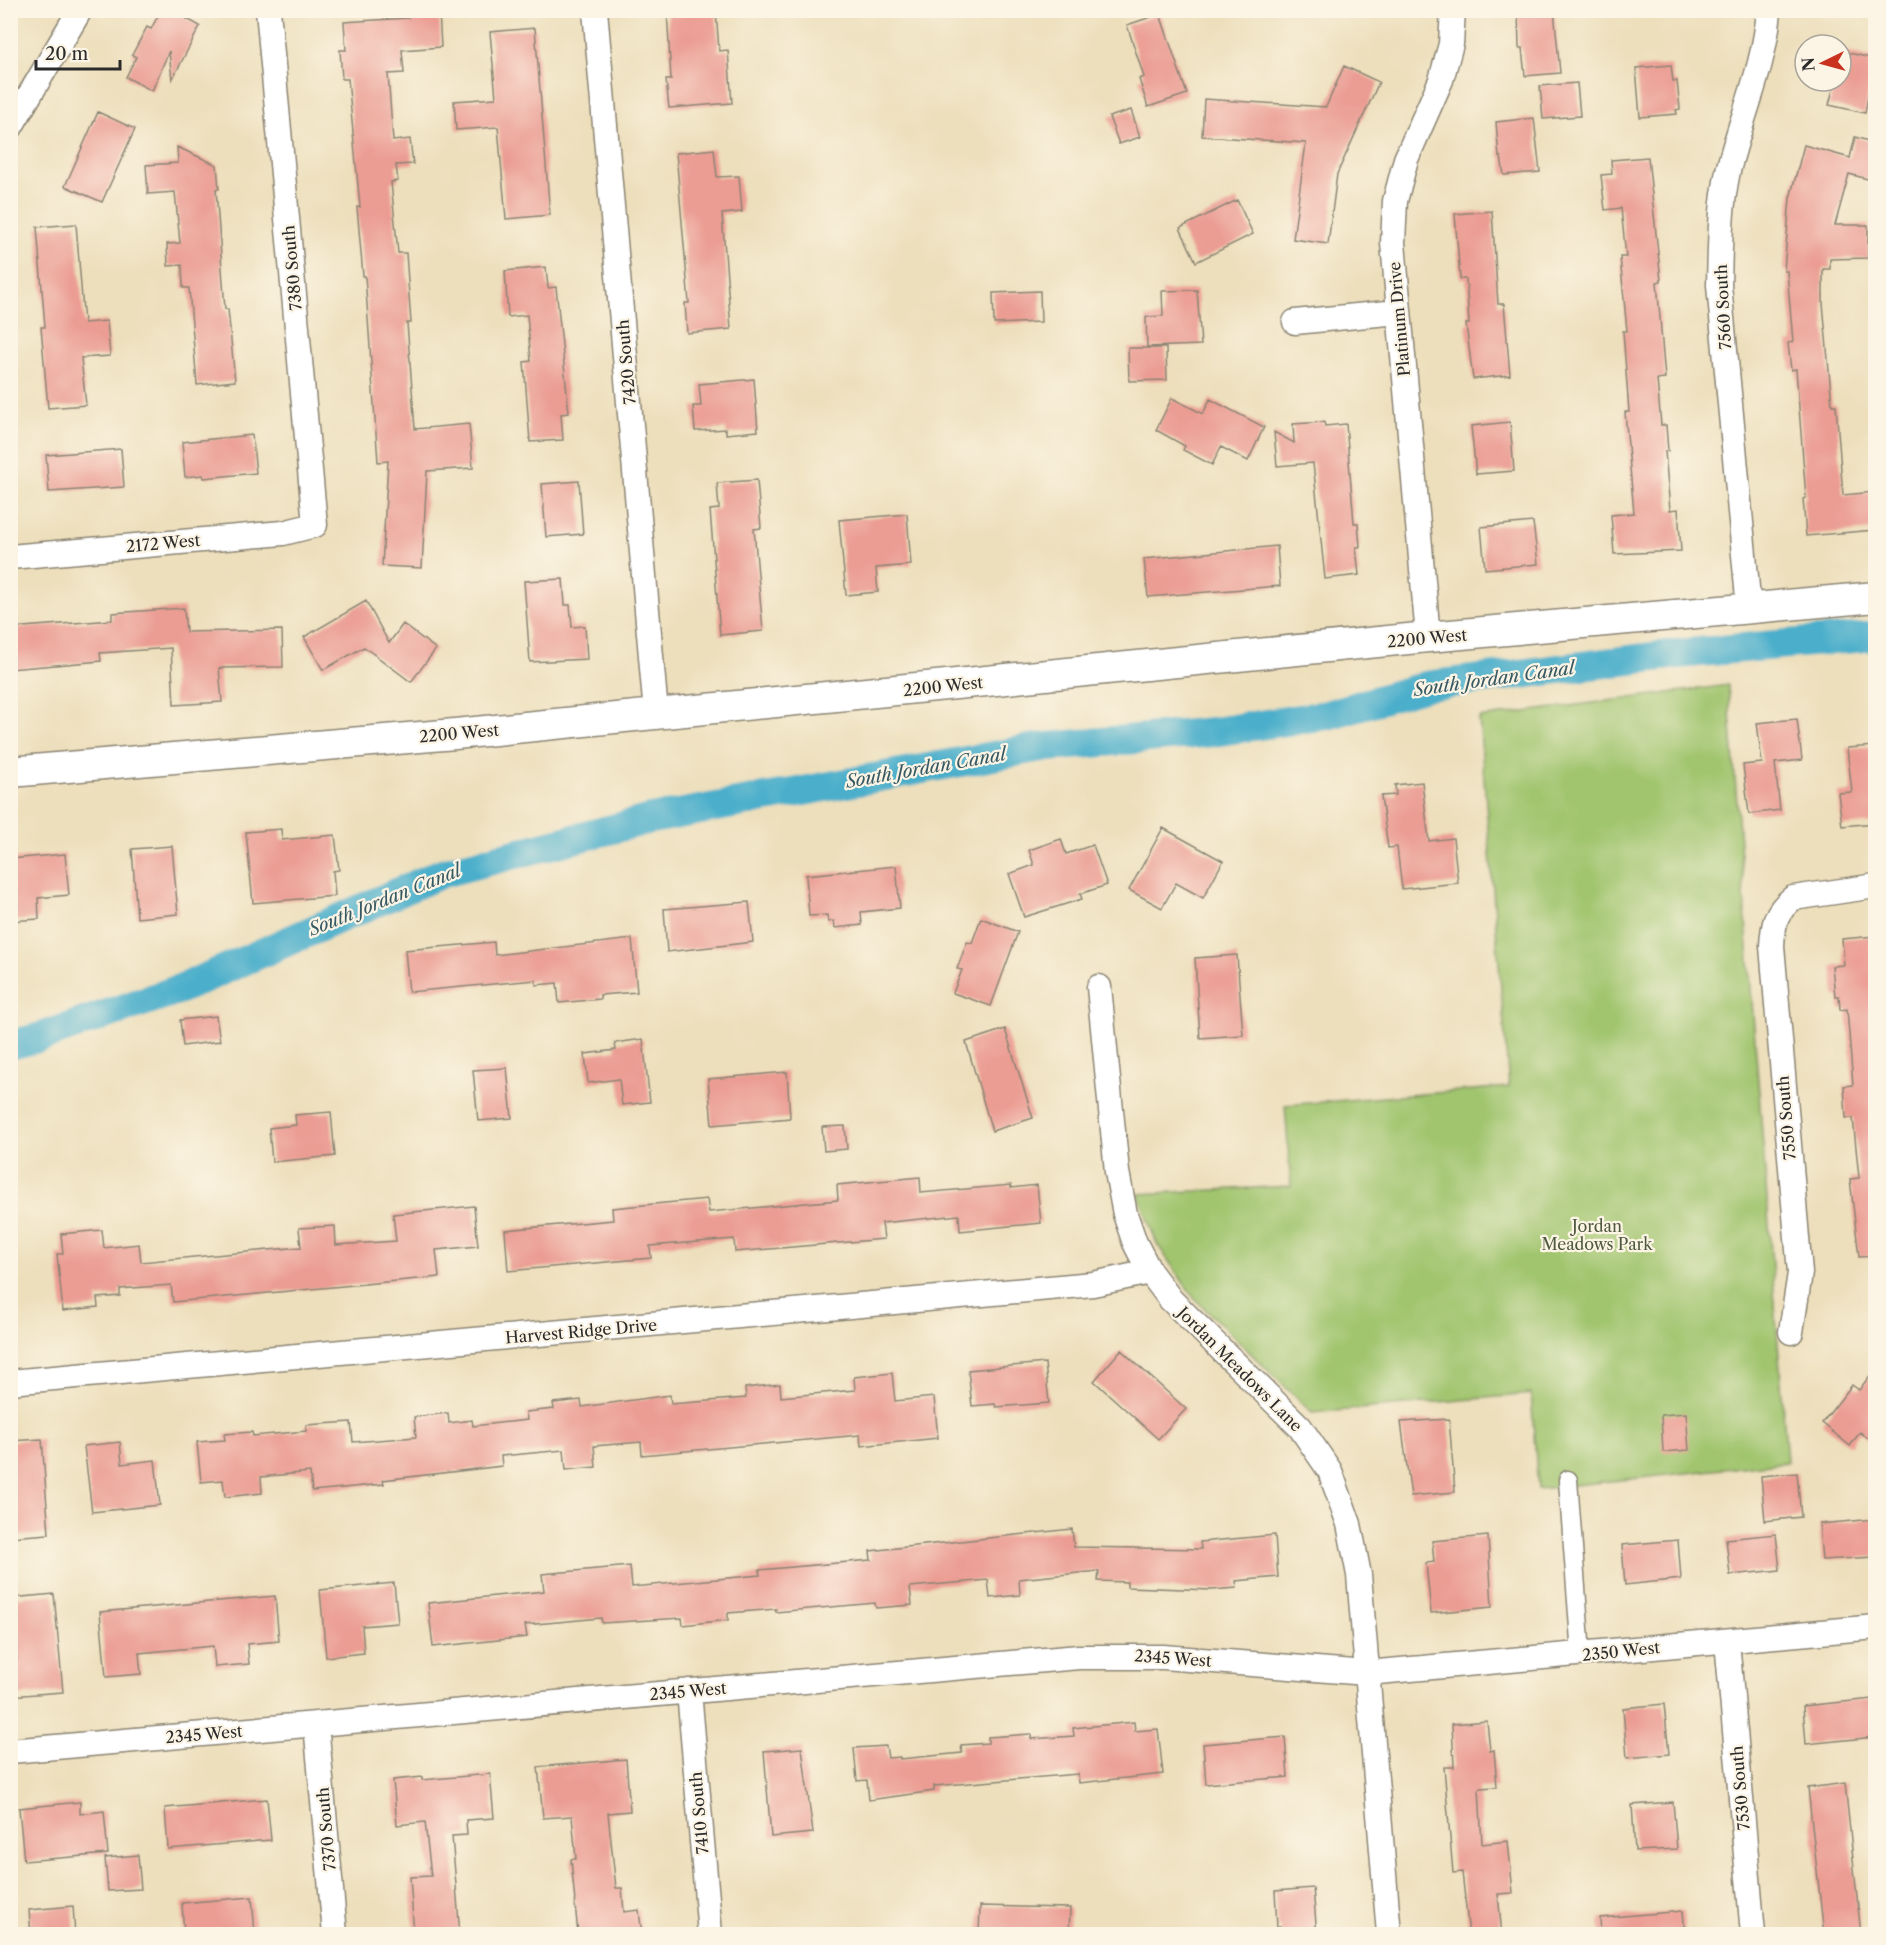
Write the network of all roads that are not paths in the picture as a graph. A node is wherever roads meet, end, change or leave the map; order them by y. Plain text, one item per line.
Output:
1 (80, 10) edge
2 (268, 10) edge
3 (595, 10) edge
4 (1453, 10) edge
5 (1769, 10) edge
6 (10, 128) edge
7 (1398, 312) junction
8 (1295, 322) dead end
9 (315, 525) joint
10 (10, 557) edge
11 (1875, 597) edge
12 (1749, 609) junction
13 (1428, 638) junction
14 (656, 714) junction
15 (10, 772) edge
16 (1875, 886) edge
17 (1099, 987) dead end
18 (1150, 1272) junction
19 (1791, 1332) dead end
20 (10, 1382) edge
21 (1568, 1480) dead end
22 (1875, 1628) edge
23 (1727, 1641) junction
24 (1581, 1655) junction
25 (1367, 1673) junction
26 (689, 1691) junction
27 (316, 1724) junction
28 (10, 1751) edge
29 (335, 1935) edge
30 (710, 1935) edge
31 (1389, 1935) edge
32 (1753, 1935) edge

1 - 6 street
2 - 9 street, 7380 South
3 - 14 street, 7420 South
4 - 7 street, Platinum Drive
5 - 12 street, 7560 South
7 - 8 street
7 - 13 street, Platinum Drive
9 - 10 street, 2172 West
11 - 12 street, 2200 West
12 - 13 street, 2200 West
13 - 14 street, 2200 West
14 - 15 street, 2200 West
16 - 19 street, 7550 South
17 - 18 street, Jordan Meadows Lane
18 - 20 street, Harvest Ridge Drive
18 - 25 street, Jordan Meadows Lane
21 - 24 street
22 - 23 street, 2350 West
23 - 24 street, 2350 West
23 - 32 street, 7530 South
24 - 25 street, 2350 West
25 - 26 street, 2345 West
25 - 31 street, Jordan Meadows Lane
26 - 27 street, 2345 West
26 - 30 street, 7410 South
27 - 28 street, 2345 West
27 - 29 street, 7370 South

